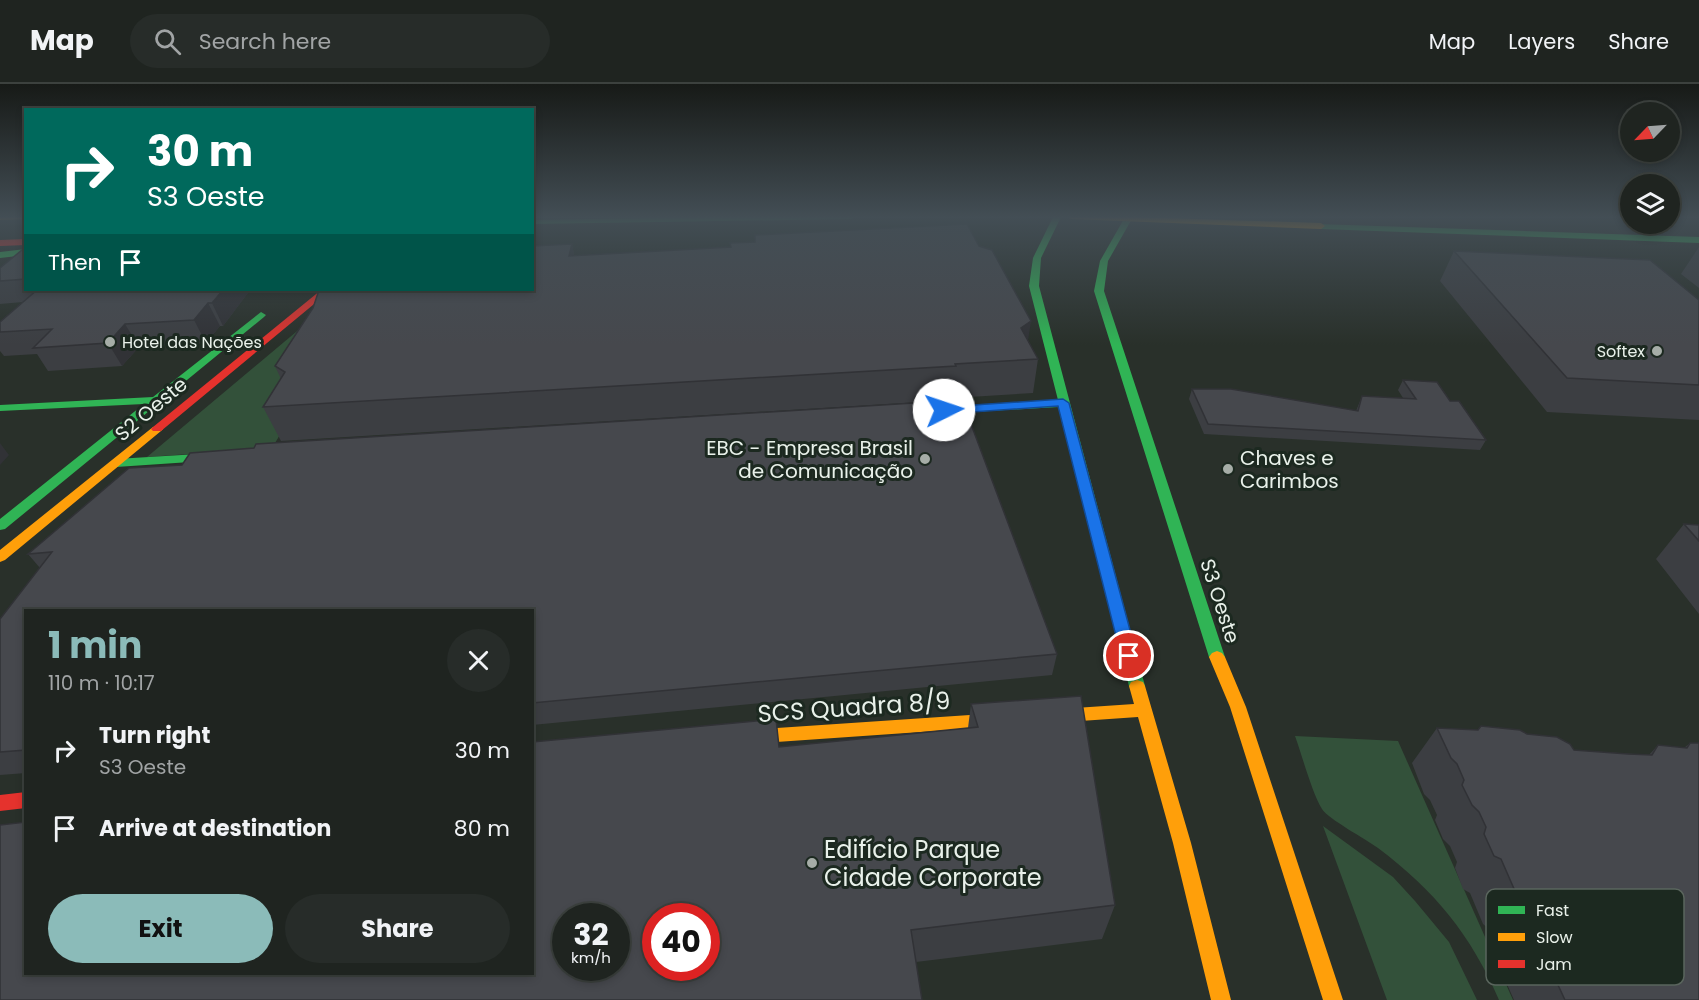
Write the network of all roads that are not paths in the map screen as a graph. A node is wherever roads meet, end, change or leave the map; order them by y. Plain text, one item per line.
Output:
1 (1037, 260) edge
2 (1104, 260) edge
3 (325, 291) edge
4 (274, 304) dead end
5 (153, 400) junction
6 (1063, 403) junction
7 (0, 408) edge
8 (908, 412) edge
9 (242, 455) edge
10 (116, 463) junction
11 (0, 526) edge
12 (0, 557) edge
13 (1143, 710) junction
14 (721, 738) edge
15 (24, 800) edge
16 (0, 802) edge
17 (1221, 1000) edge
18 (1333, 1000) edge

1 - 6 main road
2 - 18 main road, S3 Oeste
3 - 10 main road, S2 Oeste
4 - 5 main road, S2 Oeste
5 - 7 main road
5 - 11 main road, S2 Oeste
6 - 8 main road
6 - 13 main road
9 - 10 main road
10 - 12 main road, S2 Oeste
13 - 14 main road, SCS Quadra 8/9
13 - 17 main road
15 - 16 main road

